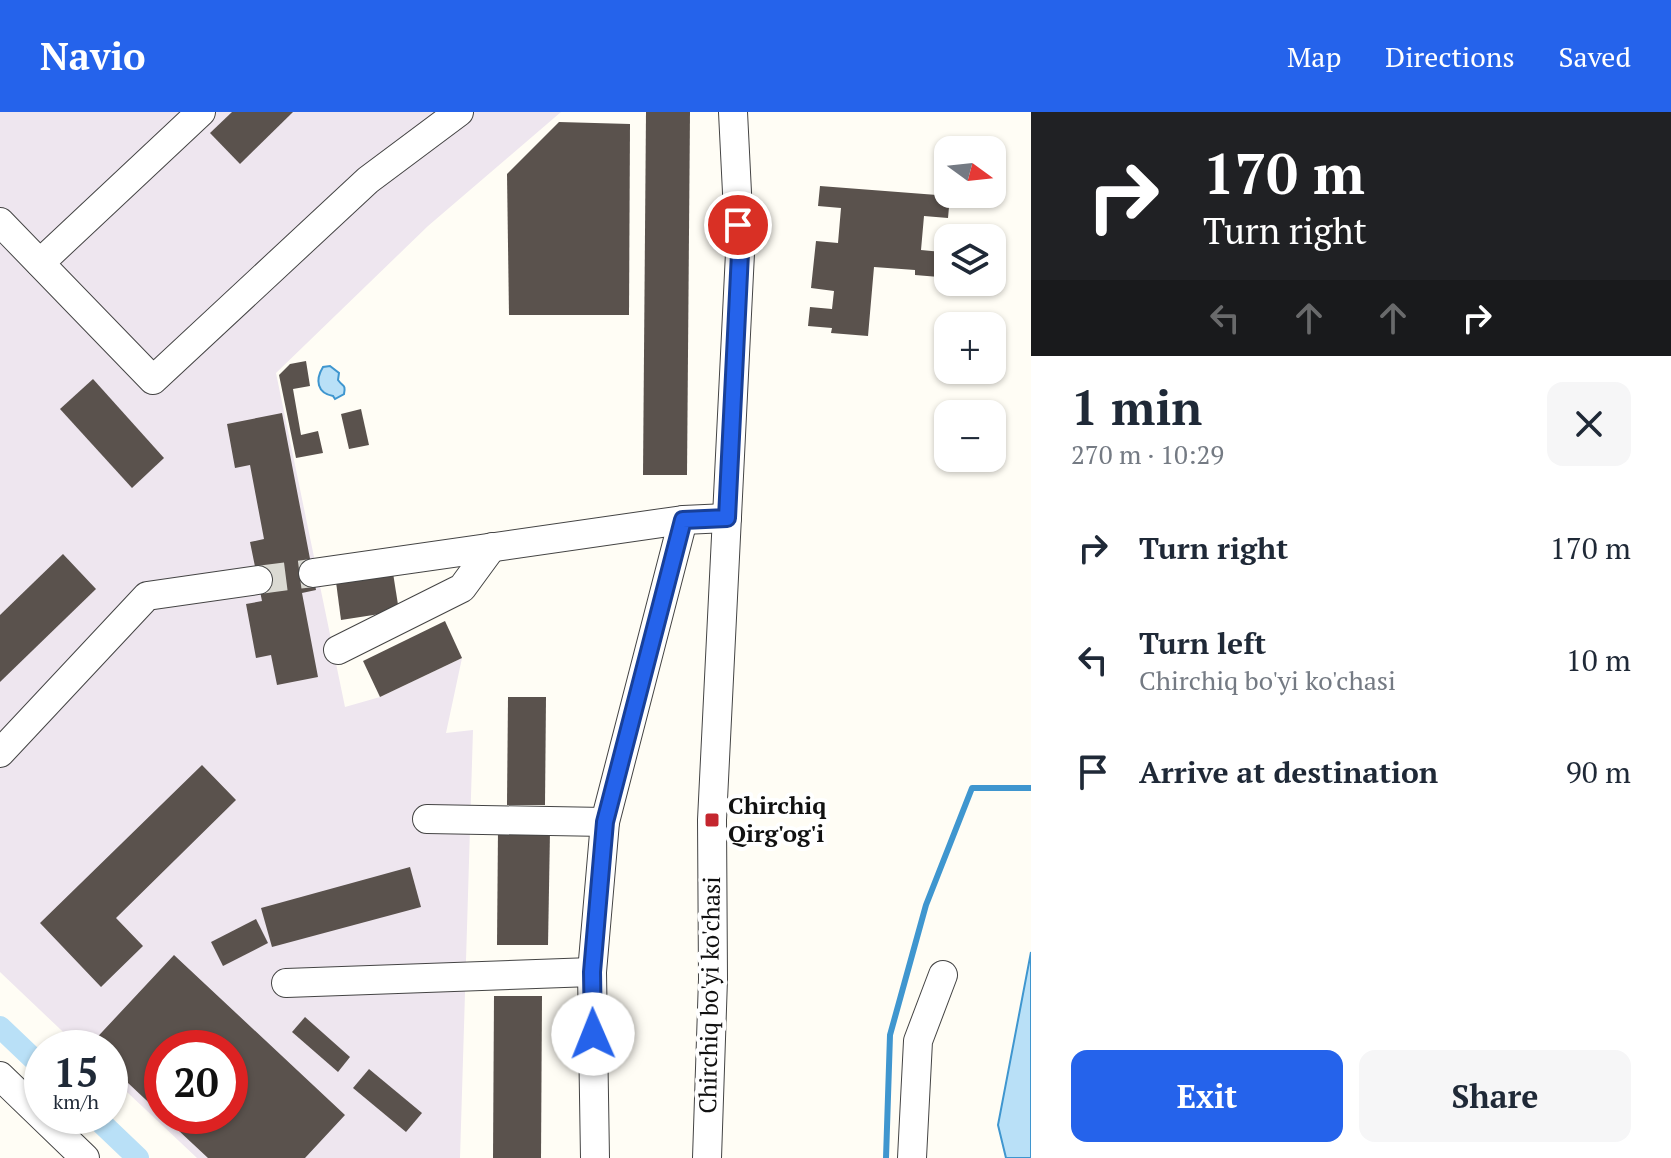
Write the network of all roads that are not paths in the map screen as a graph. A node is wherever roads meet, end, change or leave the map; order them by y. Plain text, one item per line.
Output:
1 (201, 112) edge
2 (459, 112) edge
3 (733, 112) edge
4 (0, 222) edge
5 (40, 263) junction
6 (727, 518) junction
7 (683, 520) junction
8 (492, 547) junction
9 (313, 573) tunnel mouth
10 (258, 580) tunnel mouth
11 (338, 650) dead end
12 (0, 753) edge
13 (427, 819) dead end
14 (605, 822) junction
15 (592, 972) junction
16 (943, 975) dead end
17 (286, 983) dead end
18 (0, 1076) edge
19 (85, 1158) edge
20 (595, 1158) edge
21 (707, 1158) edge
22 (912, 1158) edge

1 - 5 street
2 - 5 street
3 - 6 street, Chirchiq bo'yi ko'chasi
4 - 5 street
6 - 7 street
6 - 21 street, Chirchiq bo'yi ko'chasi
7 - 8 street
7 - 14 street
8 - 9 street
8 - 11 street
10 - 12 street
13 - 14 street
14 - 15 street
15 - 17 street
15 - 20 street
16 - 22 street
18 - 19 street

